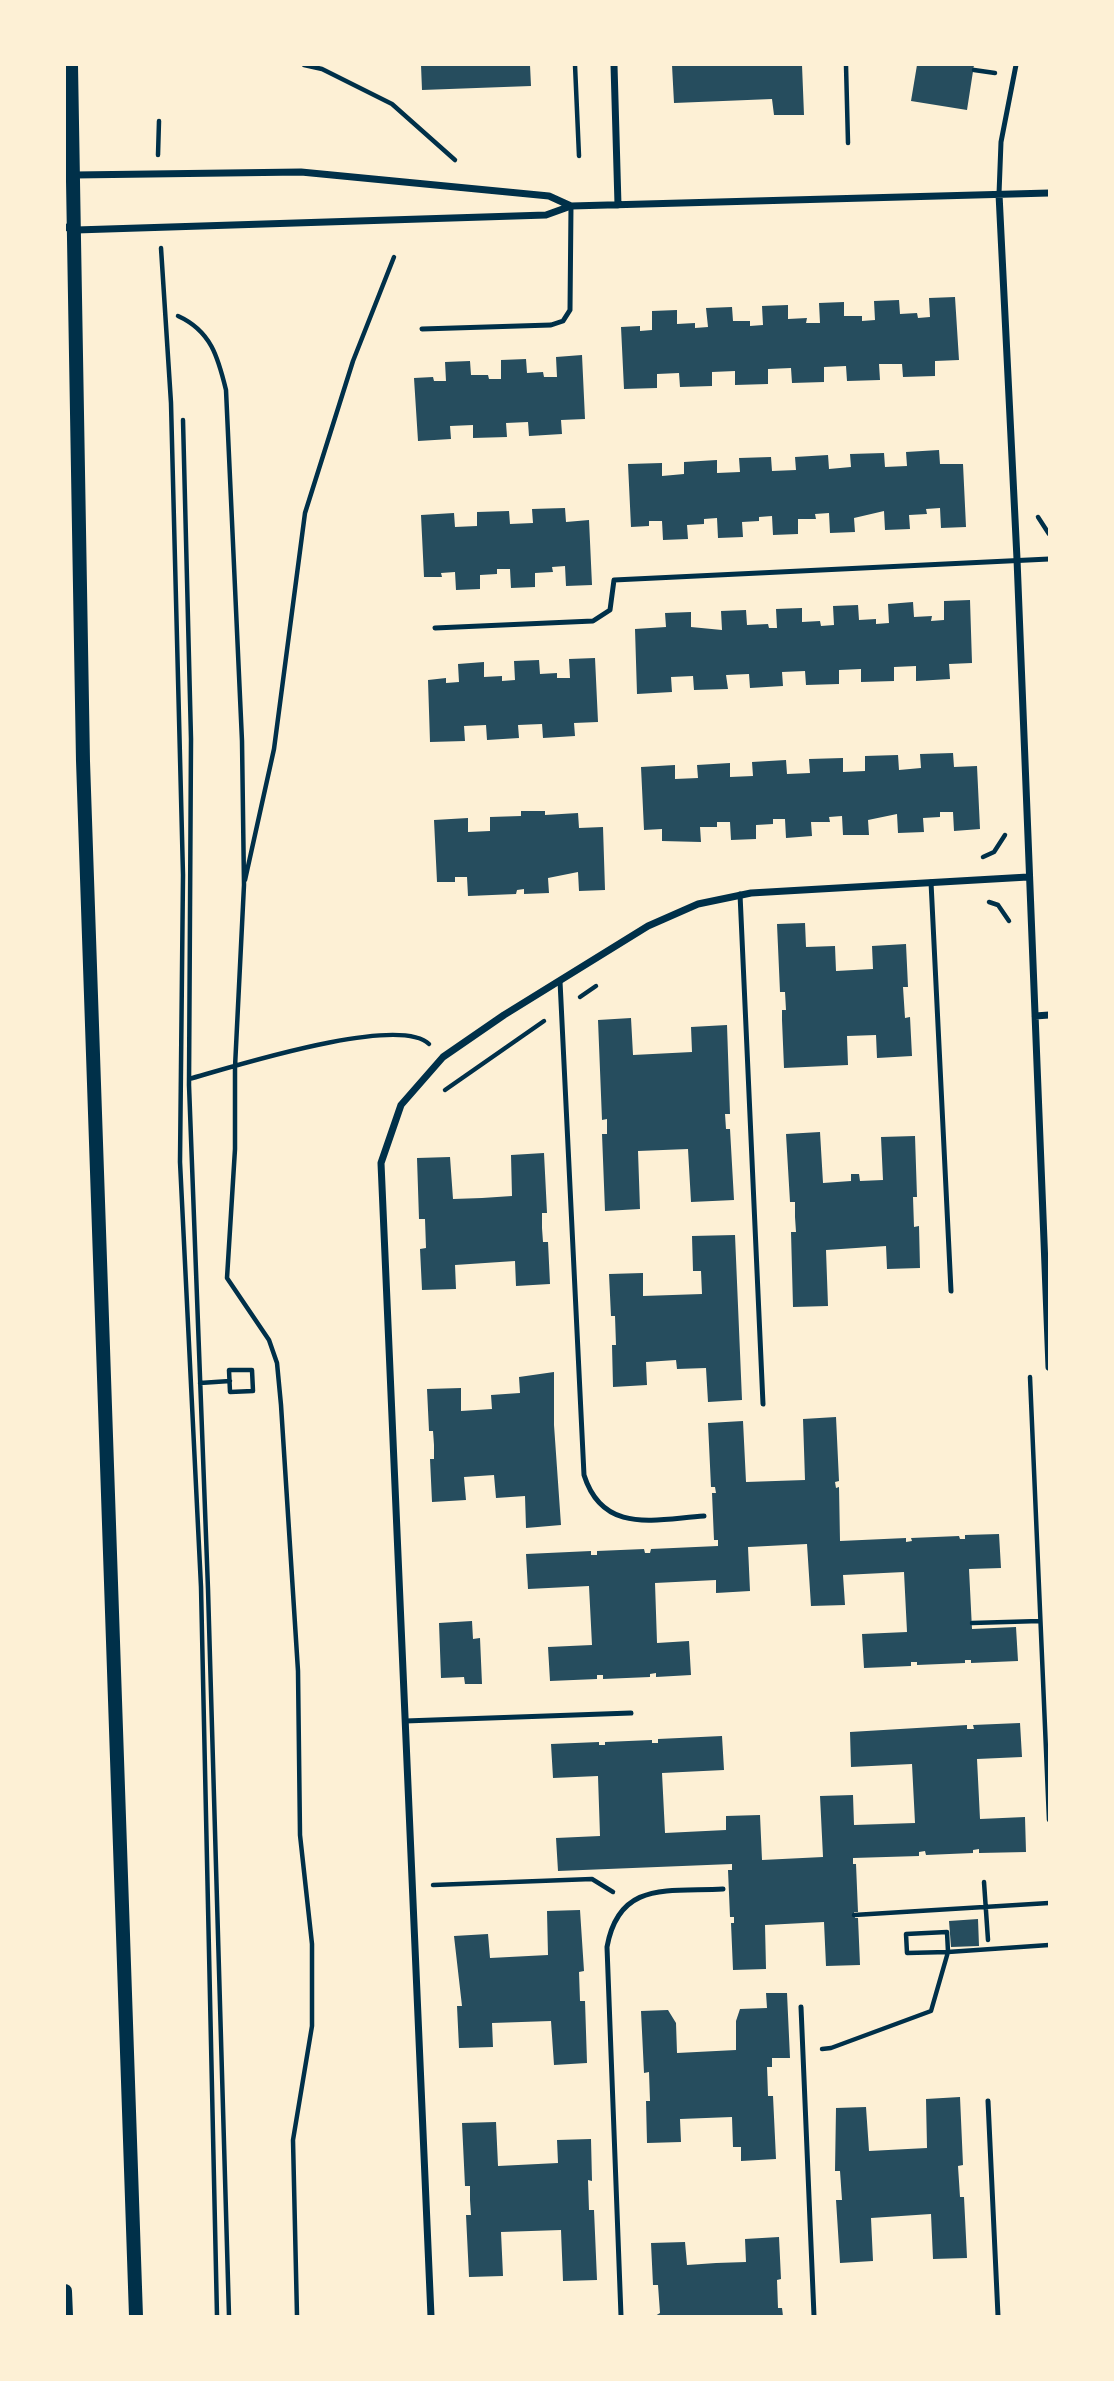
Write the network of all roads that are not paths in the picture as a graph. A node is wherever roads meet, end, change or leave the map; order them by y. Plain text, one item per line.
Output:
1 (71, 65) edge
2 (614, 65) edge
3 (1016, 65) edge
4 (70, 177) edge
5 (1049, 193) edge
6 (999, 194) junction
7 (618, 205) junction
8 (571, 206) junction
9 (70, 229) edge
10 (422, 329) dead end
11 (1017, 559) junction
12 (1049, 559) edge
13 (435, 628) dead end
14 (1028, 877) junction
15 (931, 882) junction
16 (740, 894) junction
17 (560, 981) junction
18 (1049, 1015) edge
19 (1035, 1016) junction
20 (951, 1291) dead end
21 (1049, 1367) edge
22 (763, 1404) dead end
23 (704, 1516) dead end
24 (631, 1713) dead end
25 (405, 1721) junction
26 (723, 1889) dead end
27 (801, 2007) dead end
28 (988, 2101) dead end
29 (65, 2291) edge
30 (66, 2316) edge
31 (136, 2316) edge
32 (431, 2316) edge
33 (621, 2316) edge
34 (814, 2316) edge
35 (998, 2316) edge

1 - 4 main road
2 - 7 street
3 - 6 lane
4 - 8 street
4 - 9 main road
5 - 6 street
6 - 7 street
6 - 11 street
7 - 8 street
8 - 9 street
8 - 10 lane
9 - 31 main road
11 - 12 lane
11 - 13 lane
11 - 14 street
14 - 15 street
14 - 19 street
15 - 16 street
15 - 20 lane
16 - 17 street
16 - 22 lane
17 - 23 lane
17 - 25 street
18 - 19 street
19 - 21 street
24 - 25 lane
25 - 32 street
26 - 33 lane
27 - 34 lane
28 - 35 lane
29 - 30 main road

